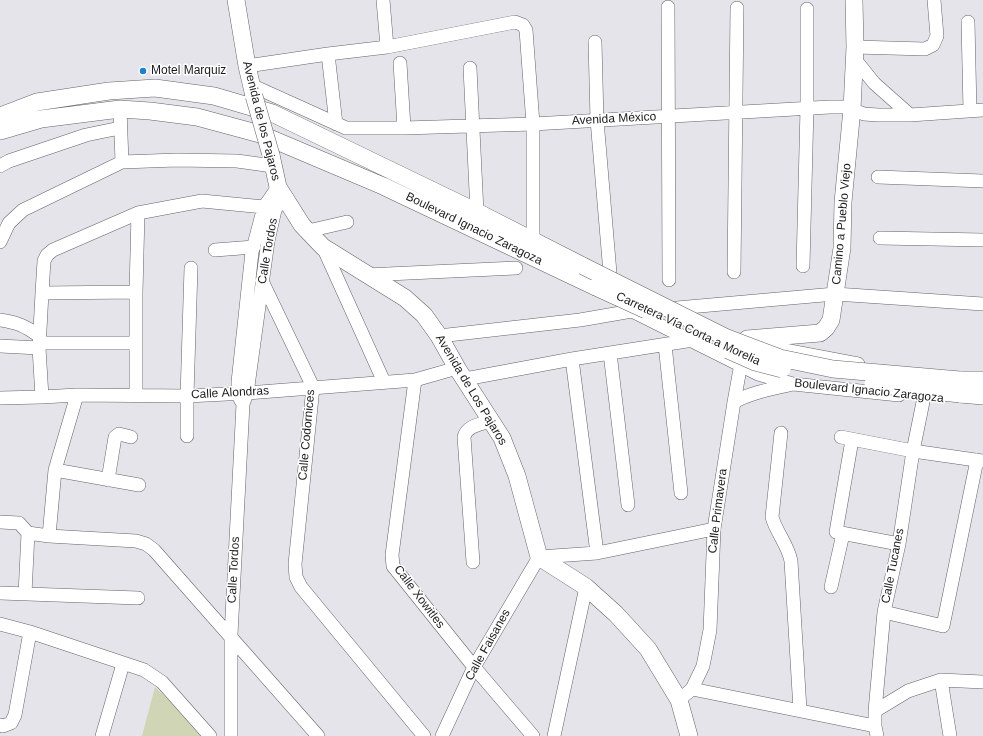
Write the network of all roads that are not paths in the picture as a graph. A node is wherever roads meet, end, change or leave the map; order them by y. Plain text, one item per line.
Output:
1 (236, 0) edge
2 (383, 0) edge
3 (854, 0) edge
4 (934, 0) edge
5 (668, 7) dead end
6 (737, 8) dead end
7 (807, 9) dead end
8 (968, 22) dead end
9 (595, 42) dead end
10 (387, 47) junction
11 (854, 53) junction
12 (328, 54) junction
13 (400, 63) dead end
14 (246, 66) junction
15 (470, 68) dead end
16 (254, 91) junction
17 (37, 102) junction
18 (807, 108) junction
19 (852, 109) junction
20 (120, 110) junction
21 (983, 110) edge
22 (970, 111) junction
23 (735, 112) junction
24 (910, 115) junction
25 (0, 116) edge
26 (668, 116) junction
27 (41, 119) junction
28 (597, 120) junction
29 (336, 124) junction
30 (533, 124) junction
31 (474, 126) junction
32 (120, 128) junction
33 (404, 128) junction
34 (0, 130) edge
35 (272, 160) junction
36 (122, 162) junction
37 (0, 166) edge
38 (878, 176) dead end
39 (983, 182) edge
40 (281, 191) junction
41 (270, 209) junction
42 (477, 212) junction
43 (138, 214) junction
44 (347, 222) dead end
45 (308, 231) junction
46 (880, 238) dead end
47 (983, 240) edge
48 (533, 241) junction
49 (0, 242) edge
50 (254, 247) junction
51 (323, 247) junction
52 (215, 250) dead end
53 (546, 255) junction
54 (803, 266) dead end
55 (191, 268) dead end
56 (516, 268) dead end
57 (734, 272) dead end
58 (610, 273) junction
59 (366, 275) junction
60 (262, 280) junction
61 (669, 280) dead end
62 (136, 292) junction
63 (42, 293) junction
64 (835, 294) junction
65 (983, 304) edge
66 (677, 308) junction
67 (632, 311) junction
68 (0, 320) edge
69 (439, 336) junction
70 (747, 339) junction
71 (693, 340) junction
72 (39, 342) junction
73 (135, 342) junction
74 (665, 345) junction
75 (0, 346) edge
76 (610, 353) junction
77 (572, 359) junction
78 (741, 366) junction
79 (461, 374) junction
80 (983, 376) edge
81 (415, 380) junction
82 (983, 380) edge
83 (384, 382) junction
84 (793, 384) junction
85 (313, 387) junction
86 (960, 387) junction
87 (77, 395) junction
88 (136, 396) junction
89 (187, 396) junction
90 (983, 396) edge
91 (42, 397) junction
92 (243, 397) junction
93 (0, 398) edge
94 (924, 398) junction
95 (983, 400) edge
96 (734, 402) junction
97 (492, 421) junction
98 (781, 433) dead end
99 (187, 436) dead end
100 (131, 437) dead end
101 (913, 451) junction
102 (980, 461) edge
103 (55, 470) junction
104 (108, 480) junction
105 (139, 485) dead end
106 (681, 494) dead end
107 (628, 505) dead end
108 (0, 522) edge
109 (714, 530) junction
110 (28, 533) junction
111 (840, 533) junction
112 (49, 536) junction
113 (899, 544) junction
114 (597, 552) junction
115 (539, 557) junction
116 (473, 562) dead end
117 (586, 587) junction
118 (831, 587) dead end
119 (0, 593) edge
120 (25, 594) junction
121 (138, 598) dead end
122 (884, 612) junction
123 (0, 624) edge
124 (30, 632) junction
125 (231, 636) junction
126 (123, 664) junction
127 (474, 667) junction
128 (941, 680) junction
129 (983, 682) edge
130 (692, 689) junction
131 (679, 700) junction
132 (800, 710) junction
133 (875, 711) junction
134 (0, 725) edge
135 (876, 731) edge
136 (102, 736) edge
137 (210, 736) edge
138 (231, 736) edge
139 (318, 736) edge
140 (424, 736) edge
141 (442, 736) edge
142 (533, 736) edge
143 (554, 736) edge
144 (689, 736) edge
145 (950, 736) edge

1 - 14 main road, Avenida de los Pajaros
2 - 10 street
3 - 11 main road, Camino a Pueblo Viejo
4 - 11 street
5 - 26 street
6 - 23 street
7 - 18 street
8 - 22 street
9 - 28 street
10 - 12 street
10 - 30 street
11 - 19 main road, Camino a Pueblo Viejo
11 - 24 street
12 - 14 street
12 - 29 street
13 - 33 street
14 - 16 main road, Avenida de los Pajaros
15 - 31 street
16 - 29 street, Avenida México
16 - 35 main road, Avenida de los Pajaros, bridge
17 - 25 main road, Boulevard Ignacio Zaragoza
17 - 27 main road
17 - 42 main road, Boulevard Ignacio Zaragoza
18 - 19 street, Avenida México
18 - 23 street, Avenida México
18 - 54 street
19 - 24 street, Avenida México
19 - 64 main road, Camino a Pueblo Viejo
20 - 27 main road, Boulevard Ignacio Zaragoza
20 - 32 street
20 - 53 main road, Boulevard Ignacio Zaragoza
21 - 22 street, Avenida México
22 - 24 street, Avenida México
23 - 26 street, Avenida México
23 - 57 street
26 - 28 street, Avenida México
26 - 61 street
27 - 34 main road, Boulevard Ignacio Zaragoza
28 - 30 street, Avenida México
28 - 58 street
29 - 33 street, Avenida México
30 - 31 street, Avenida México
30 - 48 street
31 - 33 street, Avenida México
31 - 42 street
32 - 36 street
32 - 37 street
35 - 36 street
35 - 40 main road, Avenida de los Pajaros
36 - 49 street
38 - 39 street
40 - 41 street, Calle Tordos
40 - 45 main road, Avenida de los Pajaros
41 - 43 street
41 - 50 street, Calle Tordos
41 - 60 street, Calle Tordos
42 - 48 main road, Boulevard Ignacio Zaragoza
43 - 62 street
43 - 63 street
44 - 45 street
45 - 51 main road, Avenida de los Pajaros
46 - 47 street
48 - 53 main road, Boulevard Ignacio Zaragoza
50 - 52 street
50 - 92 street, Calle Tordos
51 - 59 main road, Avenida de los Pajaros
51 - 83 street
53 - 58 street, Boulevard Ignacio Zaragoza
53 - 67 street, Boulevard Ignacio Zaragoza
53 - 86 main road, Carretera Vía Corta a Morelia, bridge
53 - 86 main road, Carretera Vía Corta a Morelia, bridge
55 - 89 street
56 - 59 street
58 - 66 street, Boulevard Ignacio Zaragoza
59 - 69 main road, Avenida de Los Pajaros
60 - 85 street, Calle Codornices
60 - 92 street, Calle Tordos
62 - 63 street
62 - 73 street
63 - 72 street
64 - 65 street
64 - 66 street
64 - 70 main road, Camino a Pueblo Viejo
66 - 70 street, Boulevard Ignacio Zaragoza
67 - 69 street
67 - 71 street, Boulevard Ignacio Zaragoza
68 - 72 street
69 - 79 main road, Avenida de Los Pajaros
70 - 78 street, Calle Primavera
70 - 80 street, Boulevard Ignacio Zaragoza
71 - 74 street, Calle Alondras
71 - 78 street, Boulevard Ignacio Zaragoza
72 - 73 street
72 - 75 street
72 - 91 street
73 - 88 street
74 - 76 street, Calle Alondras
74 - 106 street
76 - 77 street, Calle Alondras
76 - 107 street
77 - 79 street, Calle Alondras
77 - 114 street
78 - 84 street, Boulevard Ignacio Zaragoza
78 - 96 street, Calle Primavera
79 - 81 street, Calle Alondras
79 - 97 main road, Avenida de Los Pajaros
81 - 83 street, Calle Alondras
81 - 127 street, Calle Xowitles
82 - 86 main road, Carretera Vía Corta a Morelia
83 - 85 street, Calle Alondras
84 - 94 street, Boulevard Ignacio Zaragoza
84 - 96 street
85 - 92 street, Calle Alondras
85 - 140 street, Calle Codornices
86 - 90 main road, Carretera Vía Corta a Morelia
87 - 88 street, Calle Alondras
87 - 91 street, Calle Alondras
87 - 103 street
88 - 89 street, Calle Alondras
89 - 92 street, Calle Alondras
89 - 99 street
91 - 93 street, Calle Alondras
92 - 125 street, Calle Tordos
94 - 95 street, Boulevard Ignacio Zaragoza
94 - 101 street, Calle Tucanes
96 - 109 street, Calle Primavera
97 - 115 main road, Avenida de Los Pajaros
97 - 116 street
98 - 132 street
100 - 104 street
101 - 102 street
101 - 111 street
101 - 113 street, Calle Tucanes
102 - 122 street
103 - 104 street
103 - 112 street
104 - 105 street
108 - 110 street
109 - 114 street
109 - 130 street, Calle Primavera
110 - 112 street
110 - 120 street
111 - 113 street
111 - 118 street
112 - 125 street
113 - 122 street, Calle Tucanes
114 - 115 street
115 - 117 main road
115 - 127 street, Calle Faisanes
117 - 131 main road
117 - 143 street
119 - 120 street
120 - 121 street
122 - 133 street, Calle Tucanes
123 - 124 street
124 - 126 street
124 - 134 street
125 - 138 street, Calle Tordos
125 - 139 street
126 - 136 street
126 - 137 street
127 - 141 street, Calle Faisanes
127 - 142 street, Calle Xowitles
128 - 129 street
128 - 133 street
128 - 145 street
130 - 131 street, Calle Primavera
130 - 132 street
131 - 144 main road
132 - 135 street
133 - 135 street, Calle Tucanes

